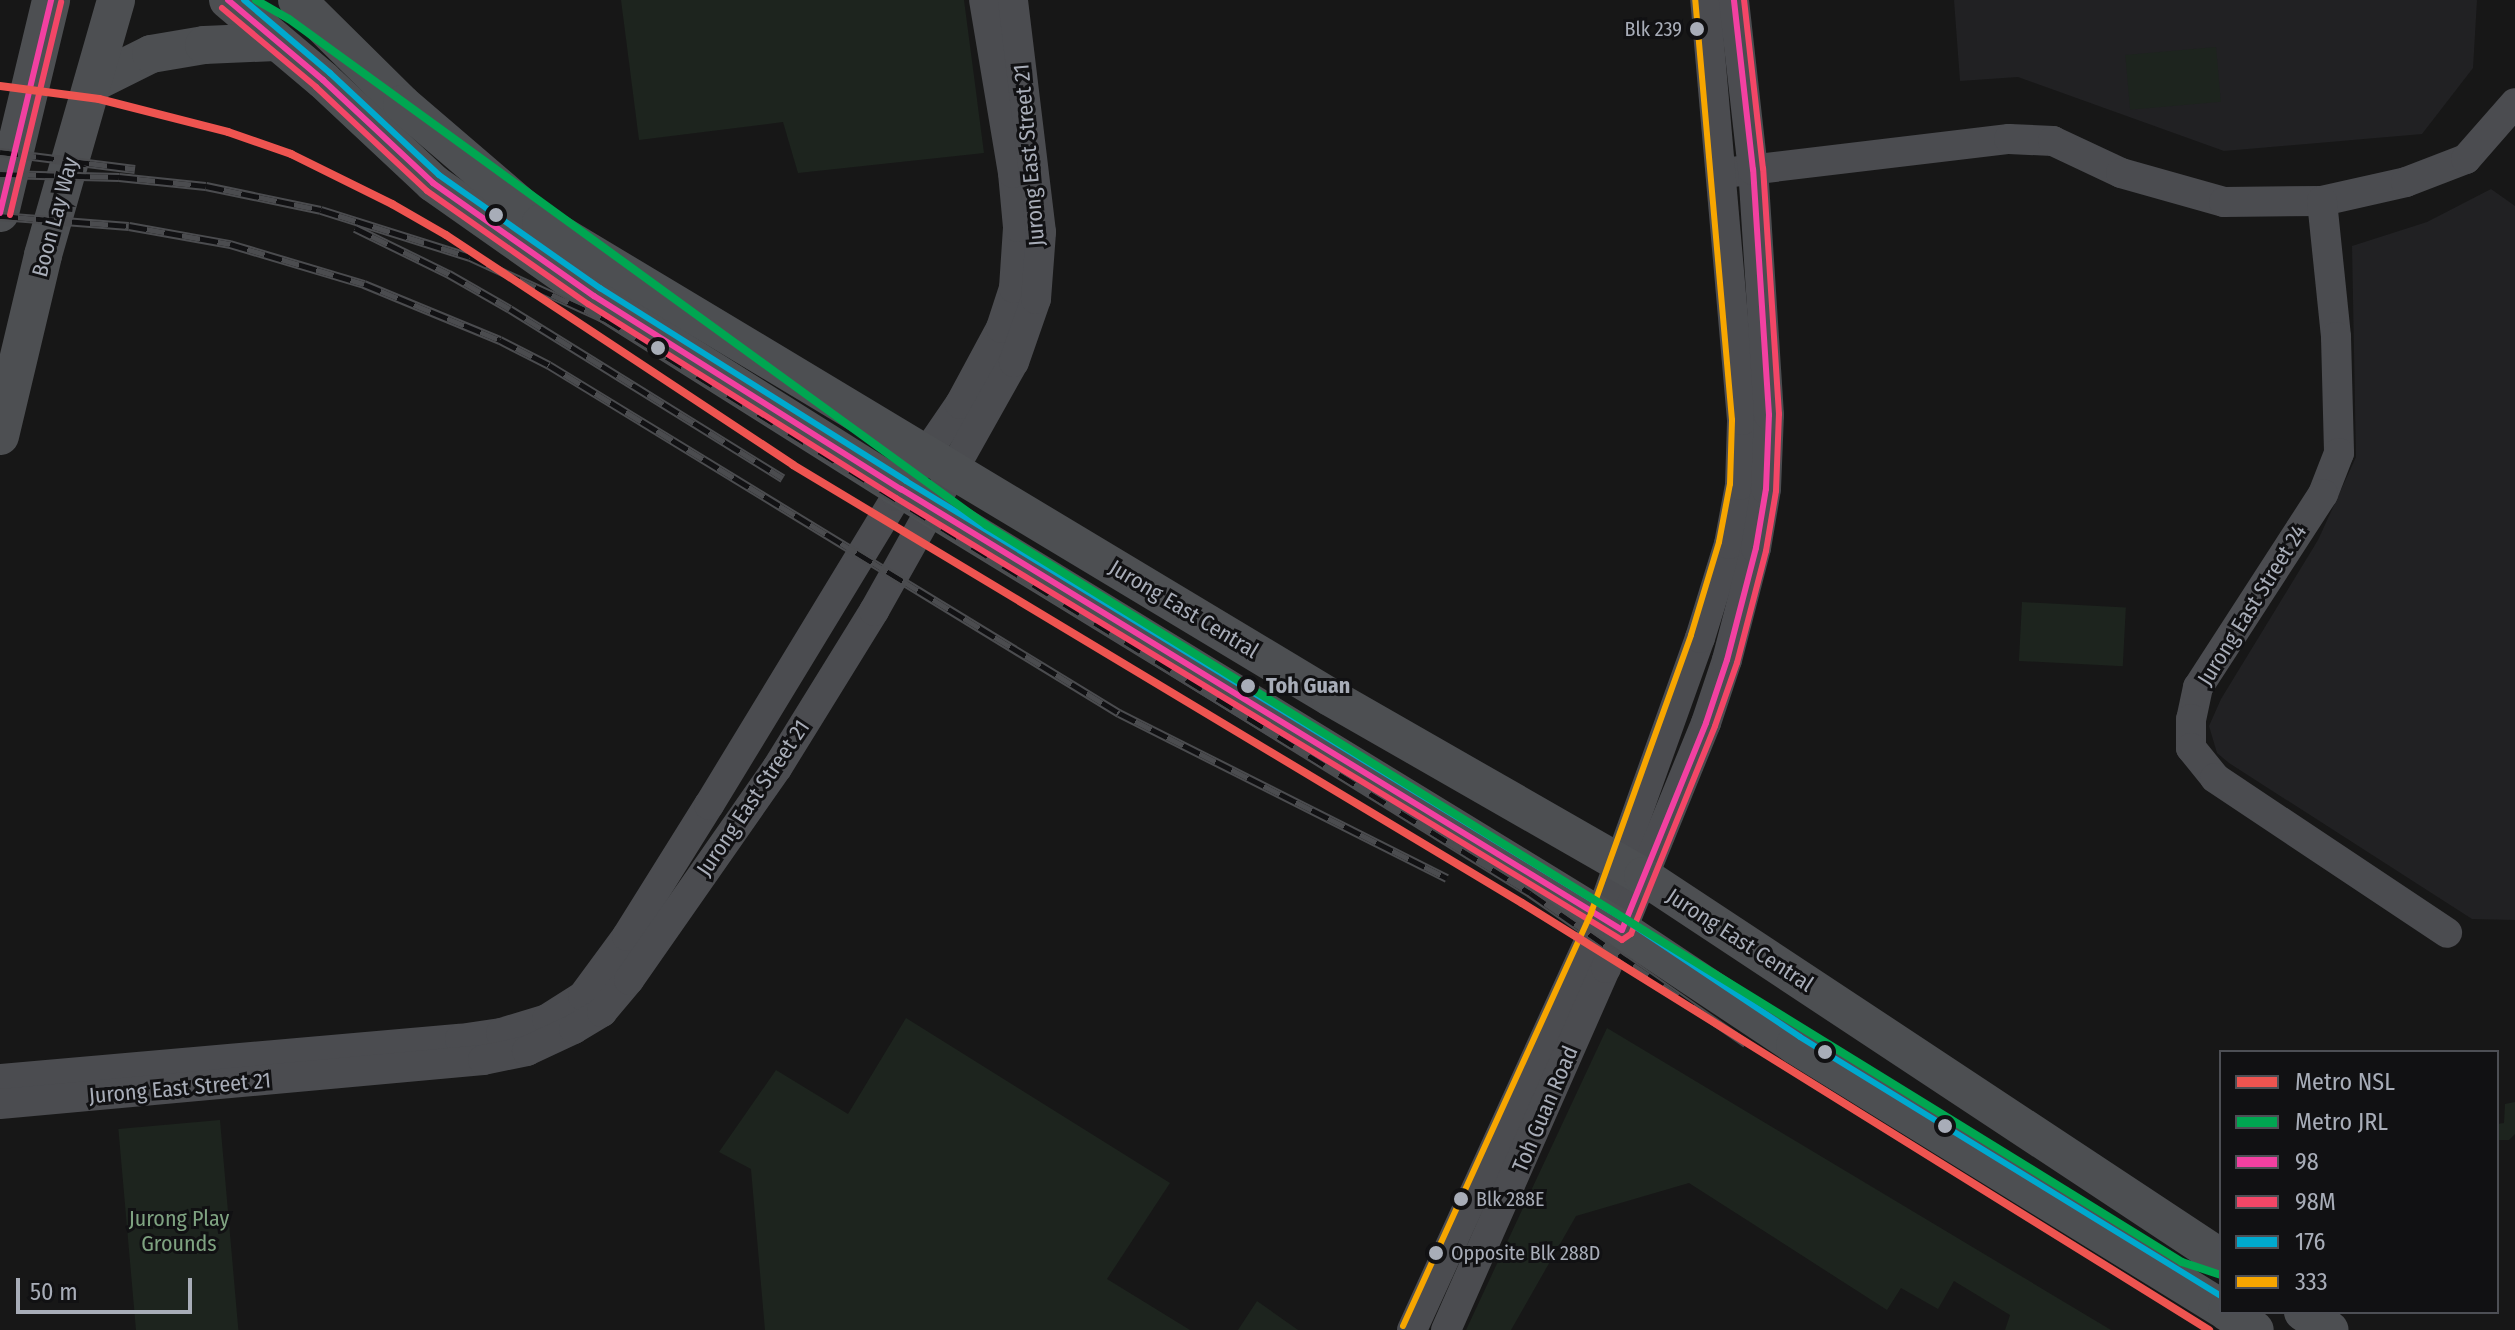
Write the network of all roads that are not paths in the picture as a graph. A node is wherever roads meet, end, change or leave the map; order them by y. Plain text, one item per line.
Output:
1 (116, 0) edge
2 (228, 0) edge
3 (297, 0) edge
4 (984, 0) edge
5 (1013, 0) edge
6 (1705, 0) edge
7 (1734, 0) edge
8 (43, 12) edge
9 (276, 42) junction
10 (93, 83) junction
11 (2515, 103) edge
12 (1753, 170) junction
13 (1722, 172) junction
14 (2322, 201) junction
15 (0, 213) edge
16 (0, 436) edge
17 (941, 462) junction
18 (916, 498) junction
19 (1632, 870) junction
20 (1611, 924) junction
21 (2447, 933) dead end
22 (0, 1079) edge
23 (0, 1104) edge
24 (2219, 1257) edge
25 (2219, 1307) edge
26 (2230, 1314) edge
27 (2306, 1314) edge
28 (1412, 1330) edge
29 (1446, 1330) edge
30 (2255, 1330) edge
31 (2330, 1330) edge

1 - 10 main road, Boon Lay Way
2 - 9 main road, Jurong East Central
3 - 17 main road, Jurong East Central
4 - 17 street, Jurong East Street 21
5 - 17 street, Jurong East Street 21
6 - 13 street
7 - 12 street
8 - 15 main road
9 - 10 main road
9 - 18 main road, Jurong East Central
10 - 16 main road, Boon Lay Way
11 - 14 street
12 - 13 street
12 - 14 street
12 - 19 street
13 - 19 street
14 - 21 street, Jurong East Street 24
17 - 18 street, Jurong East Street 21
17 - 19 main road, Jurong East Central
18 - 20 main road, Jurong East Central
18 - 22 street, Jurong East Street 21
18 - 23 street, Jurong East Street 21
19 - 20 street
19 - 24 main road, Jurong East Central
20 - 25 main road, Jurong East Central
20 - 28 street, Toh Guan Road
20 - 29 street, Toh Guan Road
26 - 30 main road
27 - 31 main road

